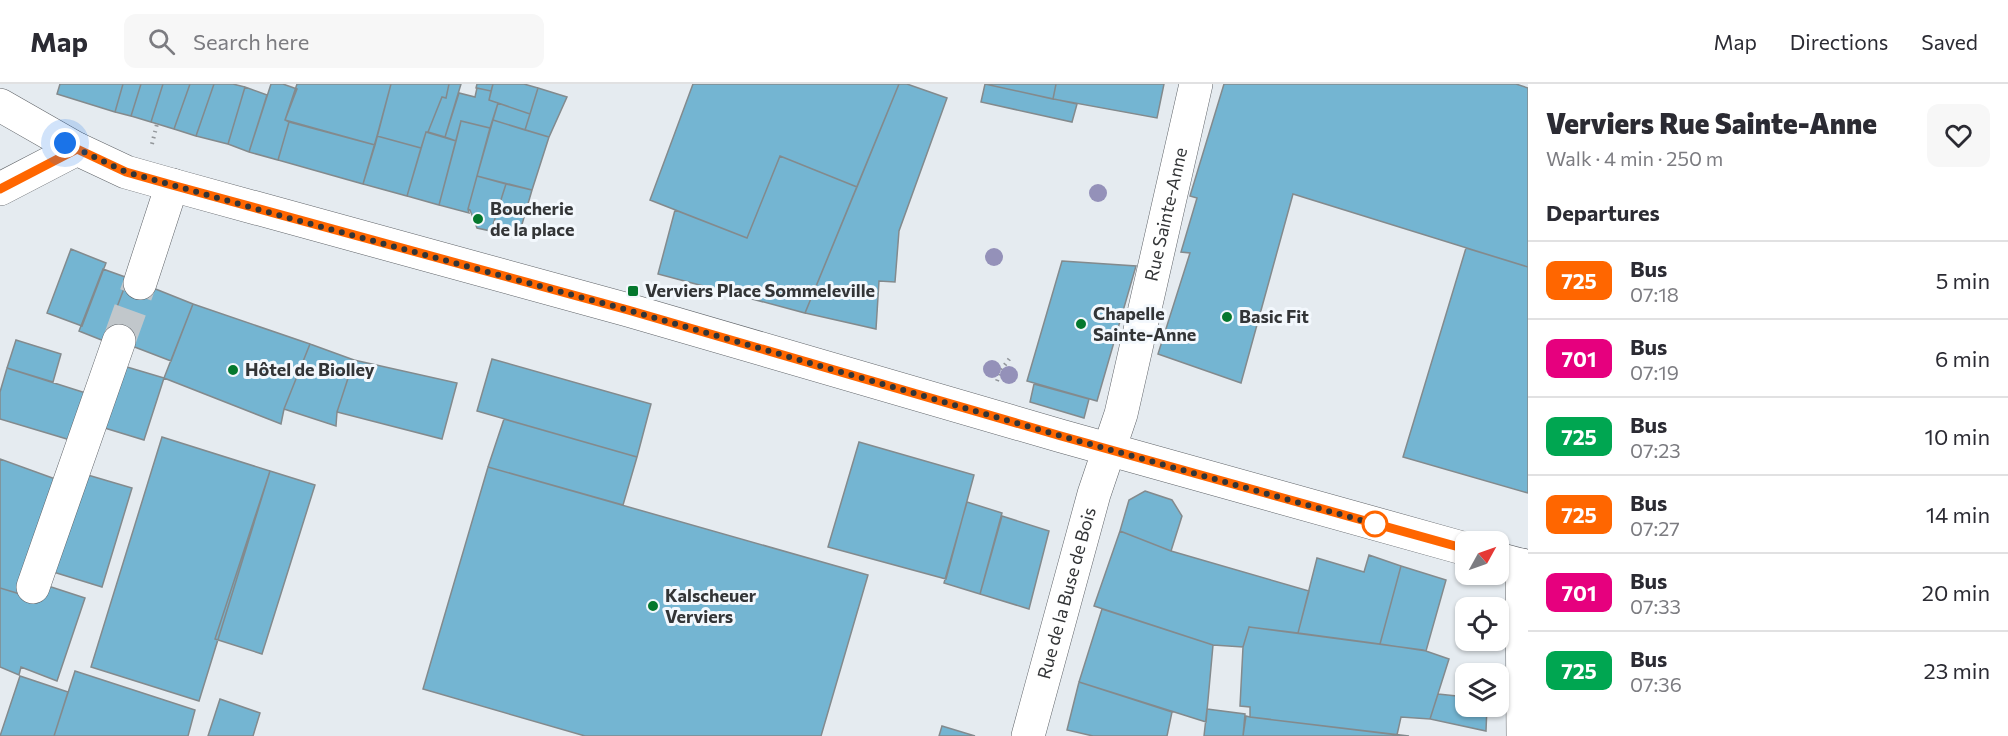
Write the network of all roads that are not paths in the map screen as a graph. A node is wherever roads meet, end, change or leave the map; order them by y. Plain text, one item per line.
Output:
1 (1196, 84) edge
2 (0, 105) edge
3 (77, 149) junction
4 (172, 185) junction
5 (0, 189) edge
6 (140, 283) tunnel mouth
7 (119, 341) tunnel mouth
8 (1108, 449) junction
9 (1455, 546) edge
10 (1516, 564) edge
11 (33, 587) dead end
12 (1028, 736) edge
13 (1523, 736) edge

1 - 8 main road, Rue Sainte-Anne
2 - 3 main road
3 - 4 main road
3 - 5 main road
4 - 6 main road
4 - 8 main road
7 - 11 main road
8 - 9 main road
8 - 12 main road, Rue de la Buse de Bois
10 - 13 main road

